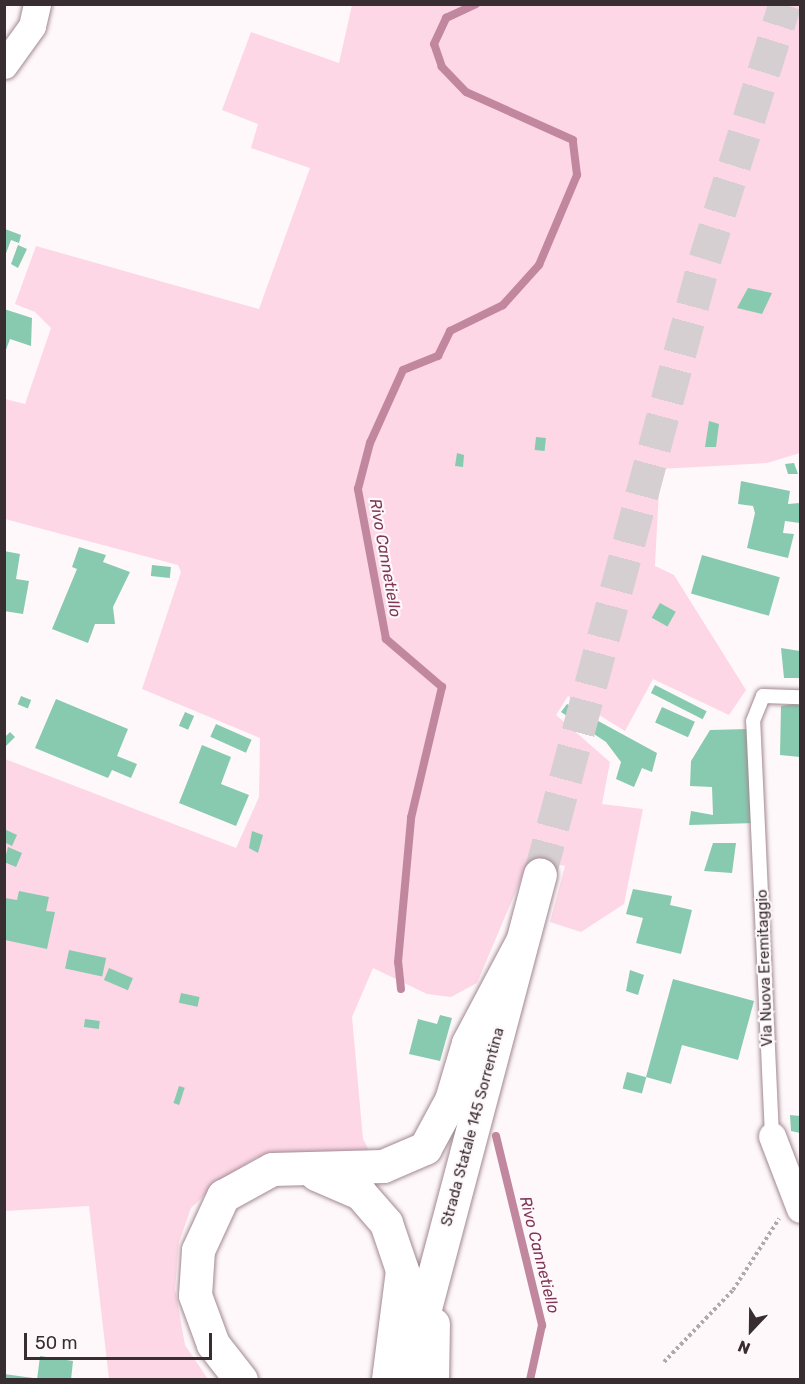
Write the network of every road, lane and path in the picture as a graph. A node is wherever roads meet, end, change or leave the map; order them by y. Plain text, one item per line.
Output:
1 (37, 4) edge
2 (4, 65) edge
3 (801, 697) edge
4 (540, 874) tunnel mouth
5 (522, 941) junction
6 (772, 1136) joint
7 (309, 1170) junction
8 (798, 1203) edge
9 (434, 1271) junction
10 (664, 1362) dead end
11 (240, 1380) edge
12 (388, 1380) edge
13 (406, 1380) edge
14 (432, 1380) edge

1 - 2 street
3 - 6 lane, Via Nuova Eremitaggio
4 - 5 highway, Strada Statale 145 Sorrentina
5 - 7 highway
5 - 9 highway, Strada Statale 145 Sorrentina
6 - 8 street, Via Nuova Eremitaggio
7 - 11 highway
7 - 12 highway
8 - 10 path
9 - 13 highway, Strada Statale 145 Sorrentina
9 - 14 highway

